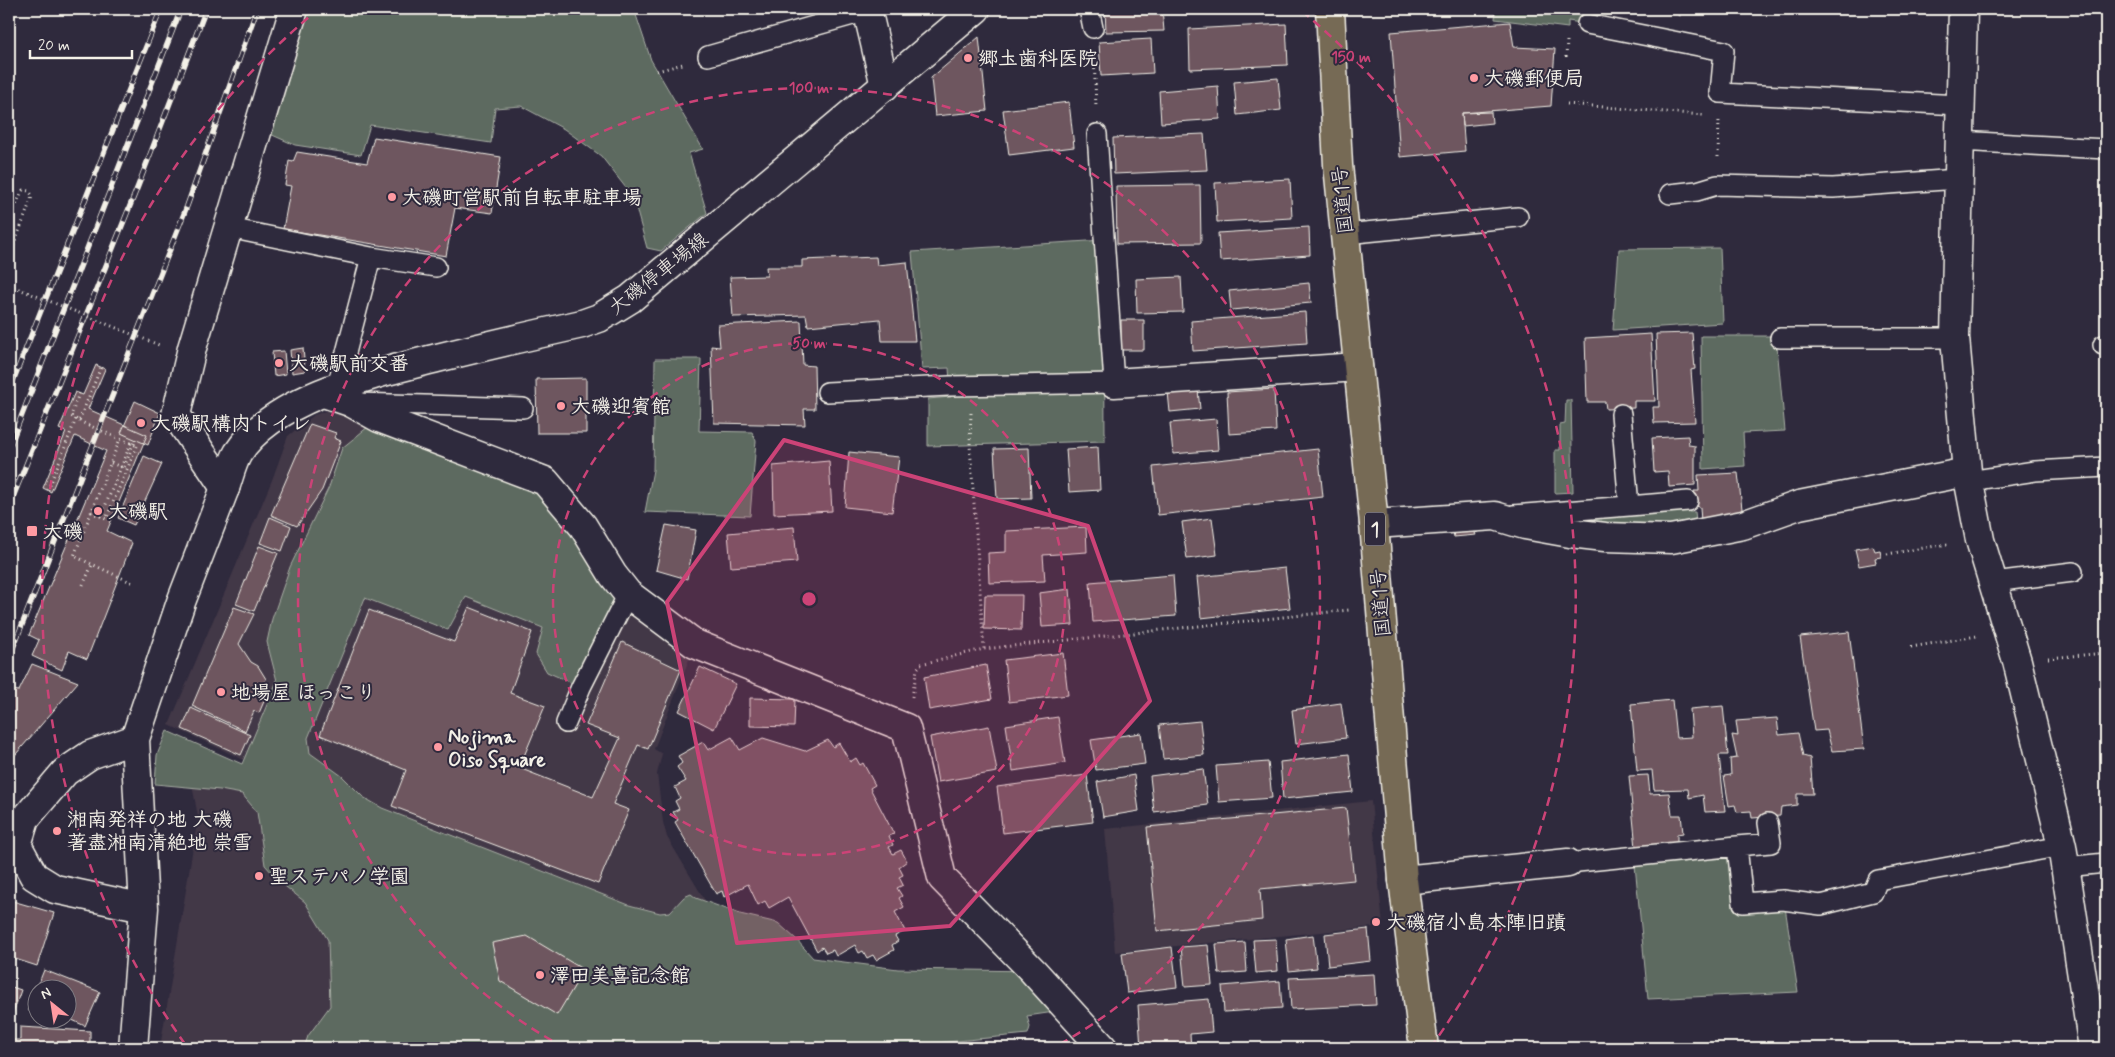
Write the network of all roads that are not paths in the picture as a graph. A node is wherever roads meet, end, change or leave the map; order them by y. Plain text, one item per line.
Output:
1 (294, 9) edge
2 (976, 9) edge
3 (1089, 9) edge
4 (1330, 9) edge
5 (1963, 9) edge
6 (867, 10) edge
7 (1588, 24) dead end
8 (1093, 28) road end
9 (708, 56) dead end
10 (885, 86) junction
11 (1960, 105) junction
12 (1098, 134) road end
13 (1959, 141) junction
14 (2106, 149) edge
15 (1958, 178) junction
16 (1670, 194) dead end
17 (1518, 217) dead end
18 (229, 228) junction
19 (1345, 234) junction
20 (371, 257) junction
21 (436, 268) dead end
22 (1780, 338) dead end
23 (1955, 338) junction
24 (1358, 367) junction
25 (1114, 383) junction
26 (827, 392) dead end
27 (337, 394) junction
28 (523, 408) dead end
29 (1621, 414) dead end
30 (2106, 467) edge
31 (1968, 476) junction
32 (225, 488) junction
33 (1688, 501) dead end
34 (1629, 506) junction
35 (1495, 516) junction
36 (1374, 524) junction
37 (2073, 572) dead end
38 (1994, 582) junction
39 (628, 594) junction
40 (566, 723) dead end
41 (135, 739) junction
42 (1768, 823) dead end
43 (1738, 846) junction
44 (13, 847) edge
45 (2063, 857) junction
46 (1568, 863) joint
47 (2106, 863) edge
48 (1404, 880) junction
49 (144, 908) junction
50 (132, 1048) edge
51 (1103, 1048) edge
52 (1424, 1048) edge
53 (2093, 1048) edge

1 - 18 street
2 - 10 street, 大磯停車場線
3 - 8 lane
4 - 19 highway, 国道1号 / 1
5 - 11 street
6 - 9 lane
6 - 10 street
7 - 11 lane
10 - 27 street, 大磯停車場線
11 - 13 street
12 - 25 lane
13 - 14 lane
13 - 15 street
15 - 16 lane
15 - 23 street
17 - 19 lane
18 - 20 lane
18 - 32 street
19 - 24 highway, 国道1号 / 1
20 - 21 lane
20 - 27 lane
22 - 23 lane
23 - 31 street
24 - 25 street
24 - 36 highway, 国道1号 / 1
25 - 26 lane
27 - 28 lane
27 - 32 street, 大磯停車場線
27 - 39 street
29 - 34 lane
30 - 31 lane
31 - 35 street
31 - 38 street
32 - 41 street, 大磯停車場線
33 - 34 lane
34 - 35 lane
35 - 36 street
36 - 48 highway, 国道1号 / 1
37 - 38 lane
38 - 45 street
39 - 40 lane
39 - 51 street
41 - 44 street
41 - 49 street
42 - 43 lane
43 - 45 lane
43 - 46 lane
44 - 49 street
45 - 47 lane
45 - 53 street
46 - 48 street
48 - 52 highway, 国道1号 / 1
49 - 50 street

